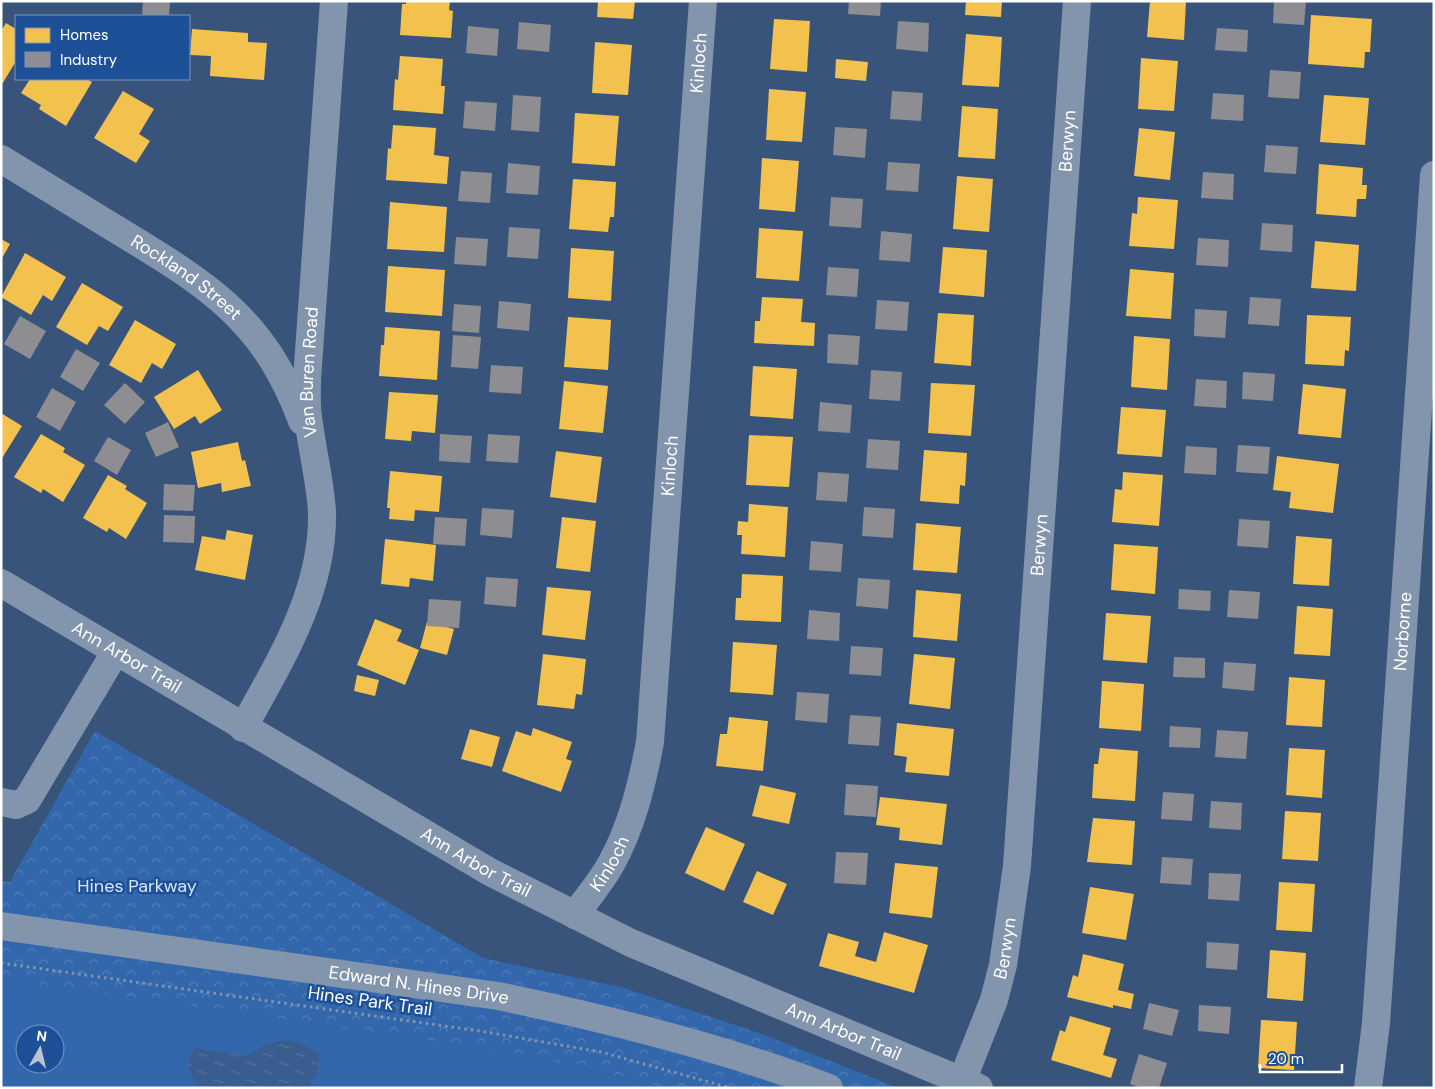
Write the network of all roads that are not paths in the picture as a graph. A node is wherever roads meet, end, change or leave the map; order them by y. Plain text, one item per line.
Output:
1 (334, 1) edge
2 (703, 1) edge
3 (1077, 1) edge
4 (1, 159) edge
5 (1434, 175) edge
6 (312, 449) junction
7 (1, 583) edge
8 (116, 651) junction
9 (243, 728) junction
10 (1, 802) edge
11 (575, 915) junction
12 (1, 926) edge
13 (971, 1084) edge
14 (829, 1088) edge
15 (1368, 1088) edge

1 - 6 street, Van Buren Road
2 - 11 street, Kinloch
3 - 13 street, Berwyn
4 - 6 street, Rockland Street
5 - 15 street, Norborne
6 - 9 street, Van Buren Road
7 - 8 street, Ann Arbor Trail
8 - 9 street, Ann Arbor Trail
8 - 10 street
9 - 11 street, Ann Arbor Trail
11 - 13 street, Ann Arbor Trail
12 - 14 street, Edward N. Hines Drive

